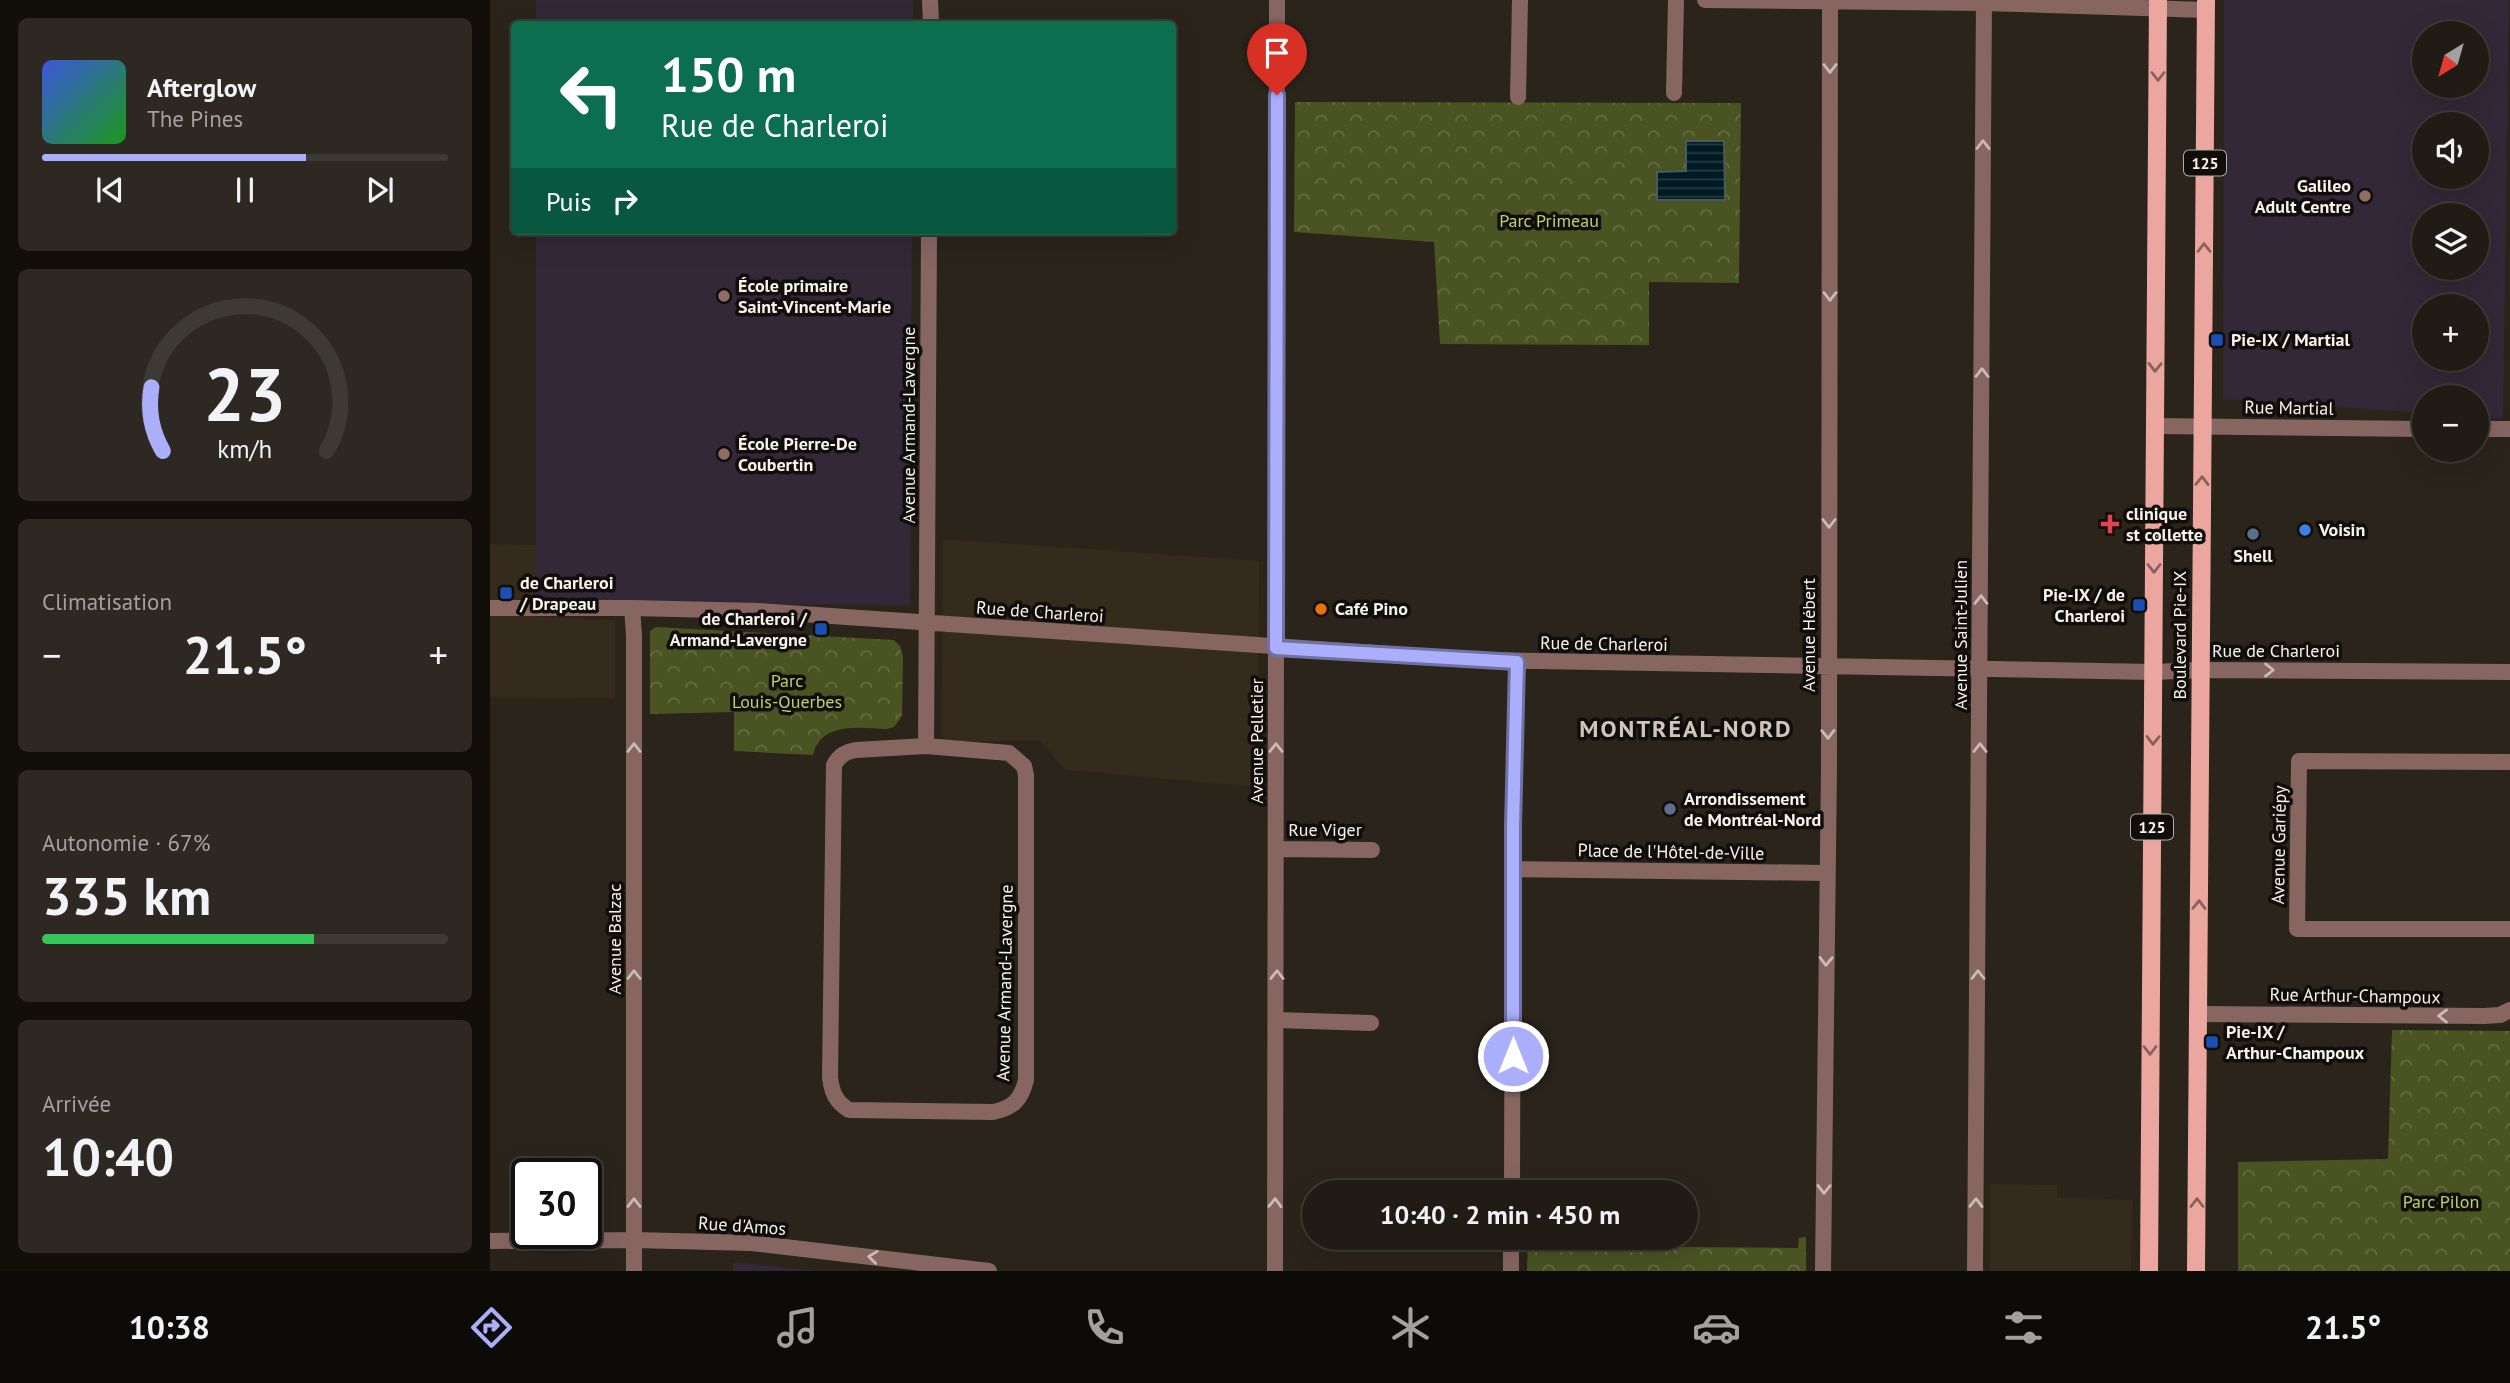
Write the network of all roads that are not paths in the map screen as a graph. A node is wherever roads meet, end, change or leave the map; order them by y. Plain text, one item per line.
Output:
1 (930, 0) edge
2 (1278, 0) edge
3 (1520, 0) edge
4 (1676, 0) edge
5 (1705, 0) edge
6 (1830, 1) edge
7 (1984, 2) edge
8 (2158, 4) edge
9 (2206, 5) edge
10 (931, 21) edge
11 (1674, 93) dead end
12 (1518, 97) dead end
13 (929, 235) edge
14 (2155, 426) junction
15 (2203, 426) junction
16 (2412, 429) edge
17 (2489, 429) edge
18 (2510, 429) edge
19 (490, 608) edge
20 (632, 608) junction
21 (927, 623) junction
22 (1276, 648) junction
23 (1517, 662) junction
24 (1828, 665) junction
25 (1980, 668) junction
26 (2201, 670) junction
27 (2154, 671) junction
28 (2510, 672) edge
29 (926, 746) junction
30 (2510, 762) edge
31 (1276, 849) junction
32 (1372, 850) dead end
33 (1514, 869) junction
34 (1827, 873) junction
35 (2510, 929) edge
36 (2510, 1010) edge
37 (2198, 1014) junction
38 (1277, 1020) junction
39 (1371, 1023) dead end
40 (1511, 1180) edge
41 (634, 1240) junction
42 (490, 1241) edge
43 (1511, 1250) edge
44 (634, 1271) edge
45 (989, 1271) edge
46 (1275, 1271) edge
47 (1511, 1271) edge
48 (1823, 1271) edge
49 (1975, 1271) edge
50 (2149, 1271) edge
51 (2196, 1271) edge

1 - 10 street
2 - 22 street, Avenue Pelletier
3 - 12 street
4 - 11 street
5 - 6 street
6 - 7 street
6 -> 24 street, Avenue Hébert
7 - 8 street
25 -> 7 street, Avenue Saint-Julien
8 - 9 street
8 -> 14 main road, Boulevard Pie-IX / 125
15 -> 9 main road, Boulevard Pie-IX / 125
13 - 21 street, Avenue Armand-Lavergne
14 - 15 street, Rue Martial
14 -> 27 main road, Boulevard Pie-IX / 125
15 - 16 street, Rue Martial
26 -> 15 main road, Boulevard Pie-IX / 125
17 - 18 street
19 - 20 street, Rue de Charleroi
20 - 21 street, Rue de Charleroi
41 -> 20 street, Avenue Balzac
21 - 22 street, Rue de Charleroi
21 - 29 street, Avenue Armand-Lavergne
22 - 23 street, Rue de Charleroi
31 -> 22 street, Avenue Pelletier
23 - 24 street, Rue de Charleroi
23 - 33 street
24 - 25 street, Rue de Charleroi
24 -> 34 street, Avenue Hébert
25 - 27 street, Rue de Charleroi
49 -> 25 street, Avenue Saint-Julien
26 - 27 street, Rue de Charleroi
26 -> 28 street, Rue de Charleroi
37 -> 26 main road, Boulevard Pie-IX / 125
27 -> 50 main road, Boulevard Pie-IX / 125
29 - 29 street, Avenue Armand-Lavergne
30 - 35 street, Avenue Gariépy
31 - 32 street, Rue Viger
38 -> 31 street, Avenue Pelletier
33 - 34 street, Place de l'Hôtel-de-Ville
33 - 40 street
34 -> 48 street, Avenue Hébert
36 -> 37 street, Rue Arthur-Champoux
51 -> 37 main road, Boulevard Pie-IX / 125
38 - 39 street
46 -> 38 street, Avenue Pelletier
41 - 42 street, Rue d'Amos
41 - 44 street, Avenue Balzac
45 -> 41 street, Rue d'Amos
43 - 47 street

